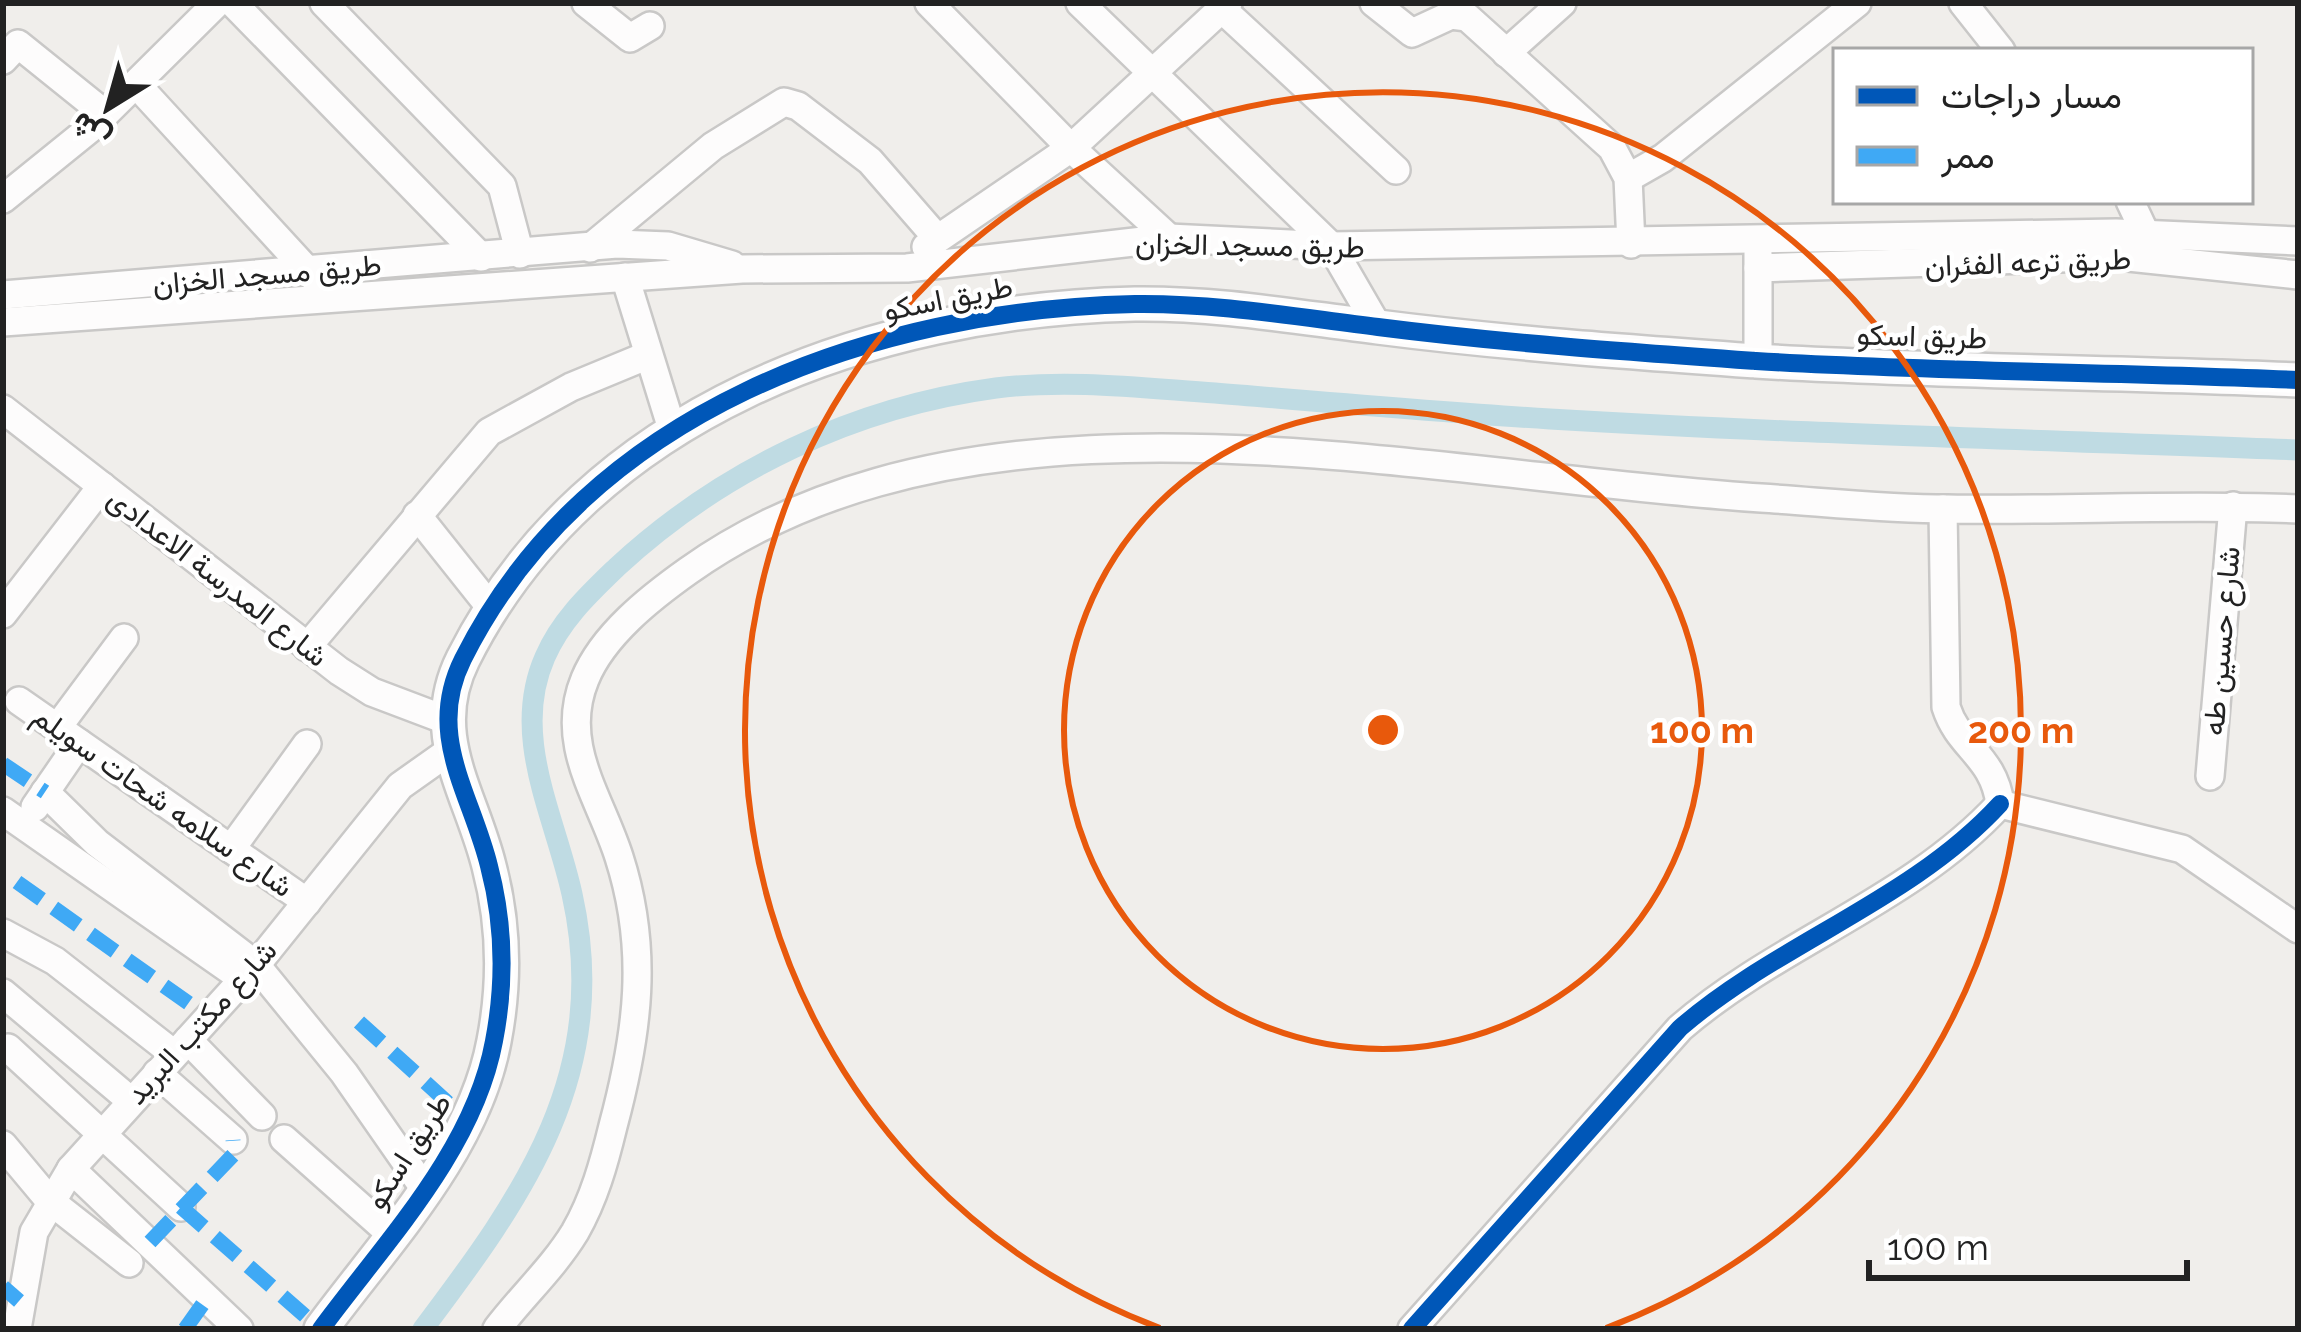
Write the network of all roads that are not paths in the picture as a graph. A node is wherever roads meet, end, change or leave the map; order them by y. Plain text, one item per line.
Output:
1 (217, 3) edge
2 (233, 3) edge
3 (324, 3) edge
4 (586, 3) edge
5 (929, 3) edge
6 (1080, 3) edge
7 (1375, 3) edge
8 (1562, 3) edge
9 (1857, 3) edge
10 (1963, 3) edge
11 (1225, 6) edge
12 (650, 26) dead end
13 (8, 45) edge
14 (1999, 48) edge
15 (1506, 53) junction
16 (1157, 73) junction
17 (137, 86) junction
18 (105, 115) junction
19 (1071, 148) junction
20 (1396, 170) dead end
21 (1628, 178) junction
22 (3, 200) edge
23 (2131, 204) edge
24 (2146, 235) junction
25 (938, 238) junction
26 (1169, 238) junction
27 (2298, 242) edge
28 (1630, 244) junction
29 (1330, 246) junction
30 (591, 247) junction
31 (520, 254) junction
32 (1758, 256) junction
33 (481, 257) junction
34 (907, 268) junction
35 (742, 269) junction
36 (309, 271) junction
37 (2298, 275) edge
38 (625, 277) junction
39 (550, 282) junction
40 (3, 295) edge
41 (332, 297) junction
42 (3, 322) edge
43 (1378, 327) junction
44 (646, 356) junction
45 (1758, 361) junction
46 (2298, 380) edge
47 (3, 410) edge
48 (672, 429) junction
49 (102, 487) junction
50 (2233, 506) junction
51 (1943, 509) junction
52 (2298, 509) edge
53 (417, 515) junction
54 (491, 608) junction
55 (3, 614) edge
56 (124, 638) dead end
57 (307, 647) junction
58 (19, 701) dead end
59 (68, 735) junction
60 (447, 736) junction
61 (307, 744) dead end
62 (2210, 776) dead end
63 (45, 792) junction
64 (2000, 804) junction
65 (12, 818) edge
66 (231, 849) junction
67 (307, 902) junction
68 (2298, 929) edge
69 (3, 933) edge
70 (249, 972) junction
71 (3, 993) edge
72 (8, 1048) dead end
73 (173, 1056) junction
74 (130, 1100) junction
75 (262, 1116) dead end
76 (100, 1133) junction
77 (284, 1139) dead end
78 (233, 1140) dead end
79 (3, 1144) edge
80 (70, 1169) junction
81 (424, 1188) junction
82 (49, 1200) junction
83 (181, 1207) dead end
84 (391, 1234) junction
85 (129, 1263) dead end
86 (17, 1329) edge
87 (239, 1329) edge
88 (321, 1329) edge
89 (497, 1329) edge
90 (1412, 1329) edge

1 - 17 street
2 - 33 street
3 - 31 street
4 - 12 street
5 - 19 street
6 - 16 street
7 - 15 street
8 - 15 street
9 - 21 street
10 - 14 street
11 - 16 street
11 - 20 street
13 - 18 street
15 - 21 street
16 - 19 street
16 - 29 street
17 - 18 street
17 - 36 street
18 - 22 street
19 - 25 street
19 - 26 street
21 - 28 street
23 - 24 street
24 - 27 street, طريق ترعه الفئران
24 - 32 street, طريق ترعه الفئران
25 - 30 street
25 - 34 street
26 - 29 street, طريق مسجد الخزان
26 - 34 street, طريق مسجد الخزان
28 - 29 street, طريق مسجد الخزان
28 - 32 street, طريق مسجد الخزان
29 - 43 street
30 - 31 street, طريق مسجد الخزان
30 - 35 street, طريق مسجد الخزان
30 - 39 street
31 - 33 street, طريق مسجد الخزان
32 - 37 street, طريق ترعه الفئران
32 - 45 street
33 - 36 street, طريق مسجد الخزان
34 - 35 street, طريق مسجد الخزان
35 - 38 street, طريق مسجد الخزان
36 - 40 street, طريق مسجد الخزان
36 - 41 street
38 - 39 street, طريق مسجد الخزان
38 - 44 street
39 - 41 street, طريق مسجد الخزان
41 - 42 street, طريق مسجد الخزان
43 - 45 street, طريق اسكو
43 - 48 street, طريق اسكو
44 - 48 street
44 - 53 street
45 - 46 street, طريق اسكو
47 - 49 street, شارع المدرسة الاعدادى
48 - 54 street, طريق اسكو
49 - 55 street
49 - 57 street, شارع المدرسة الاعدادى
50 - 51 street
50 - 52 street
50 - 62 street, شارع حسين طه
51 - 64 street
51 - 89 street
53 - 54 street
53 - 57 street
54 - 60 street, طريق اسكو
56 - 59 street
57 - 60 street, شارع المدرسة الاعدادى
58 - 59 street, شارع سلامه شحات سويلم
59 - 63 street
59 - 66 street, شارع سلامه شحات سويلم
60 - 67 street, شارع مكتب البريد
60 - 81 street, طريق اسكو
61 - 66 street
63 - 65 street
63 - 70 street
64 - 68 street
64 - 90 street
65 - 70 street
66 - 67 street, شارع سلامه شحات سويلم
67 - 70 street, شارع مكتب البريد
69 - 73 street
70 - 73 street, شارع مكتب البريد
70 - 81 street
71 - 74 street
72 - 76 street
73 - 74 street, شارع مكتب البريد
73 - 75 street
73 - 78 street
74 - 76 street, شارع مكتب البريد
76 - 80 street, شارع مكتب البريد
76 - 83 street
77 - 84 street
79 - 82 street
80 - 82 street, شارع مكتب البريد
80 - 87 street
81 - 84 street, طريق اسكو
82 - 85 street
82 - 86 street, شارع مكتب البريد
84 - 88 street, طريق اسكو

